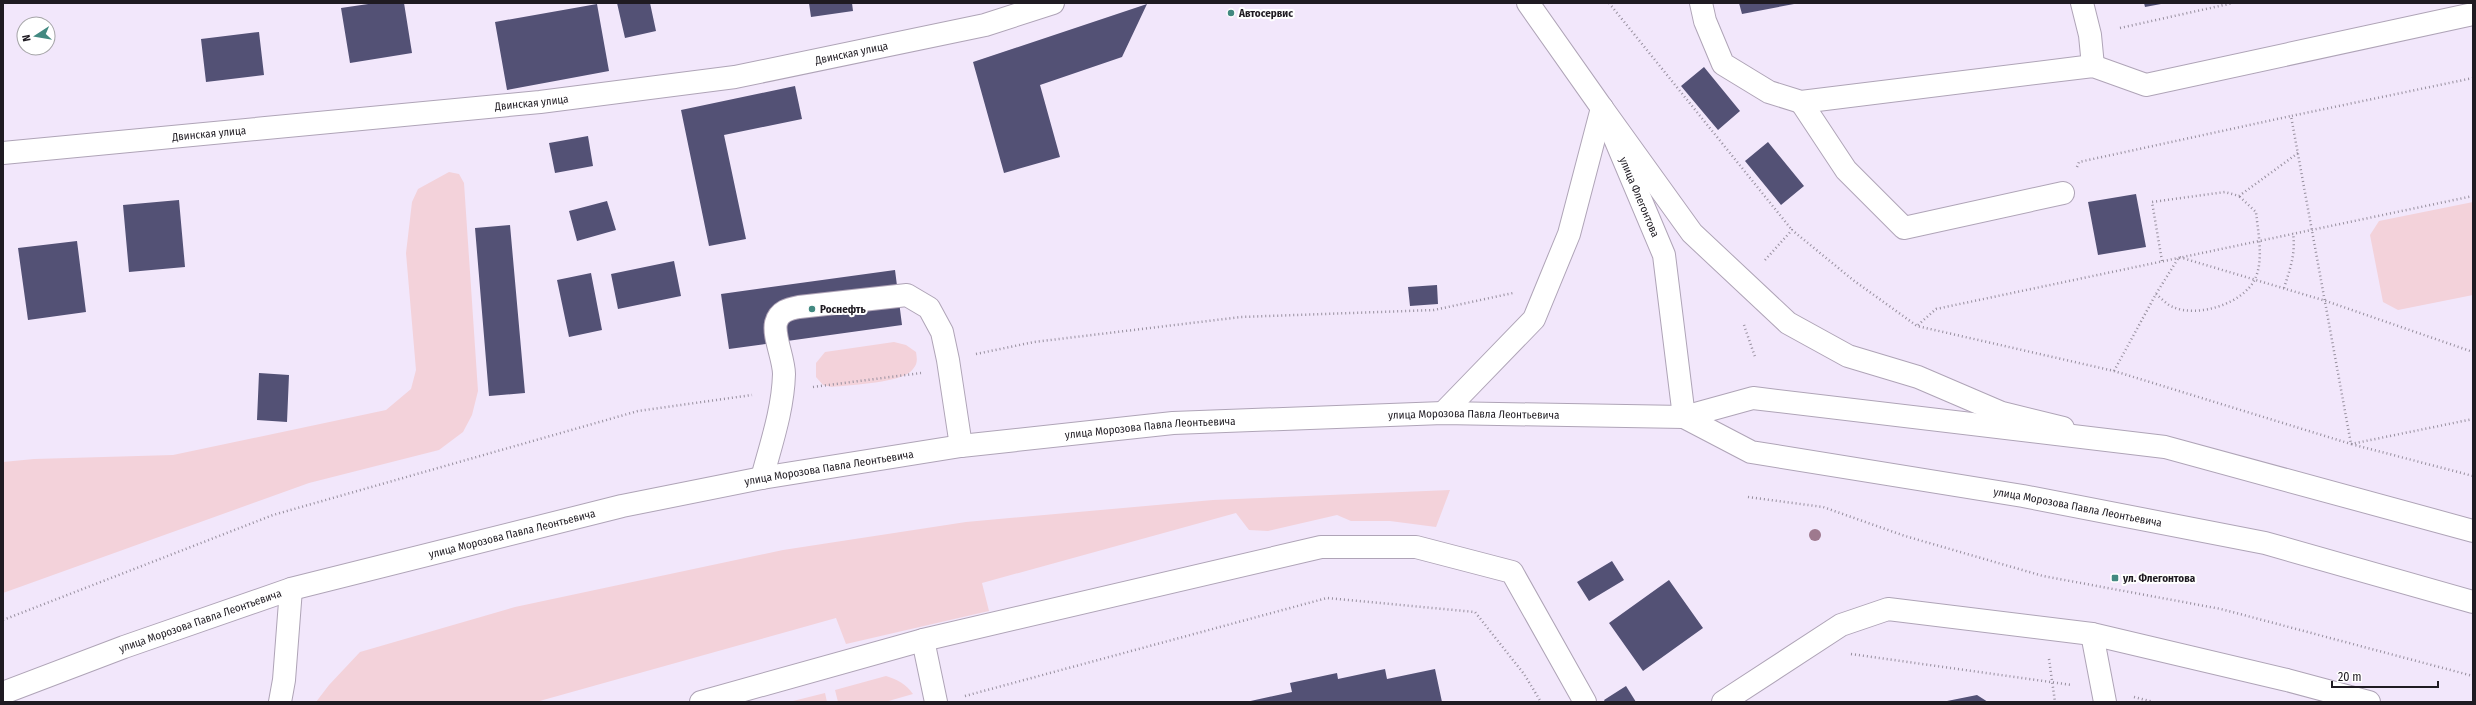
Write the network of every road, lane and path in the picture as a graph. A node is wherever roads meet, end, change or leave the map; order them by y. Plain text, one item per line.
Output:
1 (1053, 3) edge
2 (1528, 3) edge
3 (1609, 3) edge
4 (1701, 3) edge
5 (2082, 3) edge
6 (2233, 3) edge
7 (2473, 14) edge
8 (2090, 35) junction
9 (2093, 66) junction
10 (2473, 78) edge
11 (1800, 102) junction
12 (1602, 108) junction
13 (2290, 116) junction
14 (3, 153) edge
15 (2298, 153) junction
16 (2063, 193) joint
17 (2240, 196) junction
18 (2473, 196) edge
19 (2313, 229) junction
20 (1792, 230) junction
21 (2292, 233) junction
22 (2259, 240) junction
23 (2179, 257) junction
24 (2162, 261) junction
25 (2255, 279) junction
26 (1747, 285) junction
27 (2284, 288) junction
28 (2156, 294) junction
29 (2326, 300) junction
30 (1917, 326) junction
31 (2473, 352) edge
32 (1755, 357) dead end
33 (2114, 371) junction
34 (1443, 413) junction
35 (1684, 417) junction
36 (2473, 419) edge
37 (2108, 439) junction
38 (2351, 444) junction
39 (961, 446) junction
40 (2473, 476) edge
41 (762, 478) junction
42 (1748, 497) dead end
43 (2473, 531) edge
44 (291, 589) junction
45 (2473, 602) edge
46 (2046, 628) junction
47 (2092, 634) junction
48 (923, 640) junction
49 (1847, 654) dead end
50 (2473, 676) edge
51 (2052, 682) junction
52 (3, 692) edge
53 (2104, 696) edge
54 (957, 698) dead end
55 (280, 702) edge
56 (701, 702) edge
57 (936, 702) edge
58 (1541, 702) edge
59 (1585, 702) edge
60 (1723, 702) edge
61 (2055, 702) edge
62 (2153, 702) edge
63 (2370, 702) edge

1 - 14 main road, Двинская улица
2 - 12 main road, улица Флегонтова
3 - 20 path
4 - 11 main road
5 - 8 main road
6 - 8 path
7 - 9 main road
8 - 9 main road
9 - 11 main road
10 - 13 path
11 - 16 main road
12 - 26 main road
12 - 34 main road
12 - 35 main road, улица Флегонтова
13 - 15 path
13 - 16 path
15 - 17 path
15 - 19 path
17 - 22 path
17 - 24 path
18 - 19 path
19 - 21 path
19 - 29 path
20 - 26 path
20 - 30 path
21 - 22 path
21 - 27 path
22 - 23 path
22 - 25 path
23 - 24 path
23 - 25 path
23 - 28 path
24 - 30 path
25 - 27 path
25 - 28 path
26 - 32 path
26 - 37 main road
27 - 29 path
28 - 33 path
29 - 31 path
29 - 38 path
30 - 33 path
33 - 38 path
34 - 35 main road, улица Морозова Павла Леонтьевича
34 - 39 main road, улица Морозова Павла Леонтьевича
35 - 37 main road, улица Морозова Павла Леонтьевича
35 - 45 main road, улица Морозова Павла Леонтьевича
36 - 38 path
37 - 43 main road, улица Морозова Павла Леонтьевича
38 - 40 path
39 - 41 main road, улица Морозова Павла Леонтьевича
39 - 41 main road
41 - 44 main road, улица Морозова Павла Леонтьевича
42 - 50 path
44 - 52 main road, улица Морозова Павла Леонтьевича
44 - 55 main road
46 - 47 main road
46 - 51 path
46 - 60 main road
47 - 53 main road
47 - 63 main road
48 - 56 main road
48 - 57 main road
48 - 59 main road
49 - 51 path
51 - 53 path
51 - 61 path
53 - 62 path
54 - 58 path

